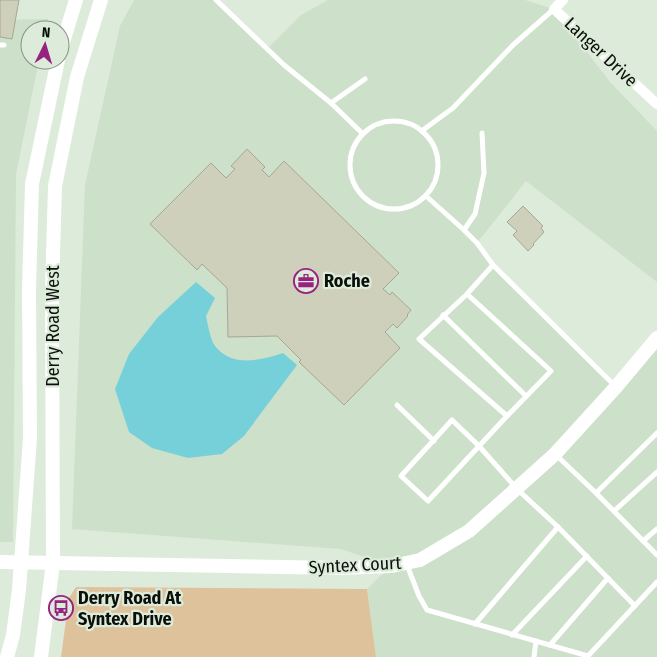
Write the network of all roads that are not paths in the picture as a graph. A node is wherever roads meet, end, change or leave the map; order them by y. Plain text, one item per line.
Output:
1 (76, 0) edge
2 (101, 0) edge
3 (216, 0) edge
4 (563, 0) edge
5 (554, 10) junction
6 (70, 20) edge
7 (56, 70) edge
8 (365, 79) dead end
9 (330, 103) junction
10 (657, 104) edge
11 (422, 130) junction
12 (363, 134) junction
13 (482, 134) dead end
14 (426, 196) junction
15 (464, 230) junction
16 (493, 264) junction
17 (467, 294) junction
18 (443, 316) junction
19 (657, 338) edge
20 (616, 387) junction
21 (526, 396) junction
22 (397, 405) dead end
23 (507, 416) junction
24 (657, 433) edge
25 (434, 441) junction
26 (479, 446) junction
27 (555, 454) junction
28 (657, 472) edge
29 (517, 489) junction
30 (596, 494) junction
31 (614, 511) junction
32 (558, 527) junction
33 (657, 529) edge
34 (644, 541) junction
35 (657, 555) edge
36 (586, 556) junction
37 (0, 562) edge
38 (21, 562) junction
39 (53, 563) junction
40 (406, 563) junction
41 (608, 578) junction
42 (657, 582) edge
43 (635, 606) junction
44 (475, 624) junction
45 (512, 635) junction
46 (536, 641) junction
47 (550, 645) junction
48 (7, 657) edge
49 (41, 657) edge
50 (534, 657) edge

1 - 6 main road
2 - 39 main road, Derry Road West
3 - 9 lane
4 - 5 street, Langer Drive
5 - 10 street, Langer Drive
5 - 11 lane
7 - 38 main road, Derry Road West
8 - 9 lane
9 - 12 lane
11 - 12 lane
11 - 14 lane
12 - 14 lane
13 - 15 lane
14 - 15 lane
15 - 16 lane
16 - 17 lane
16 - 20 lane
17 - 18 lane
17 - 21 lane
18 - 21 lane
18 - 23 lane
19 - 20 main road, Syntex Court
20 - 27 main road, Syntex Court
21 - 23 lane
22 - 25 lane
23 - 26 lane
24 - 30 lane
25 - 26 lane
25 - 26 lane
26 - 29 lane
27 - 29 main road, Syntex Court
27 - 30 lane
28 - 31 lane
29 - 32 lane
29 - 40 main road, Syntex Court
30 - 31 lane
31 - 34 lane
32 - 36 lane
32 - 44 lane
33 - 34 lane
34 - 35 lane
36 - 41 lane
36 - 45 lane
37 - 38 main road, Syntex Court
38 - 39 main road, Syntex Court
38 - 48 main road, Derry Road West
39 - 40 main road, Syntex Court
39 - 49 main road, Derry Road West
40 - 44 lane
41 - 43 lane
41 - 47 lane
42 - 43 lane
43 - 47 lane
44 - 45 lane
45 - 46 lane
46 - 47 lane
46 - 50 lane

